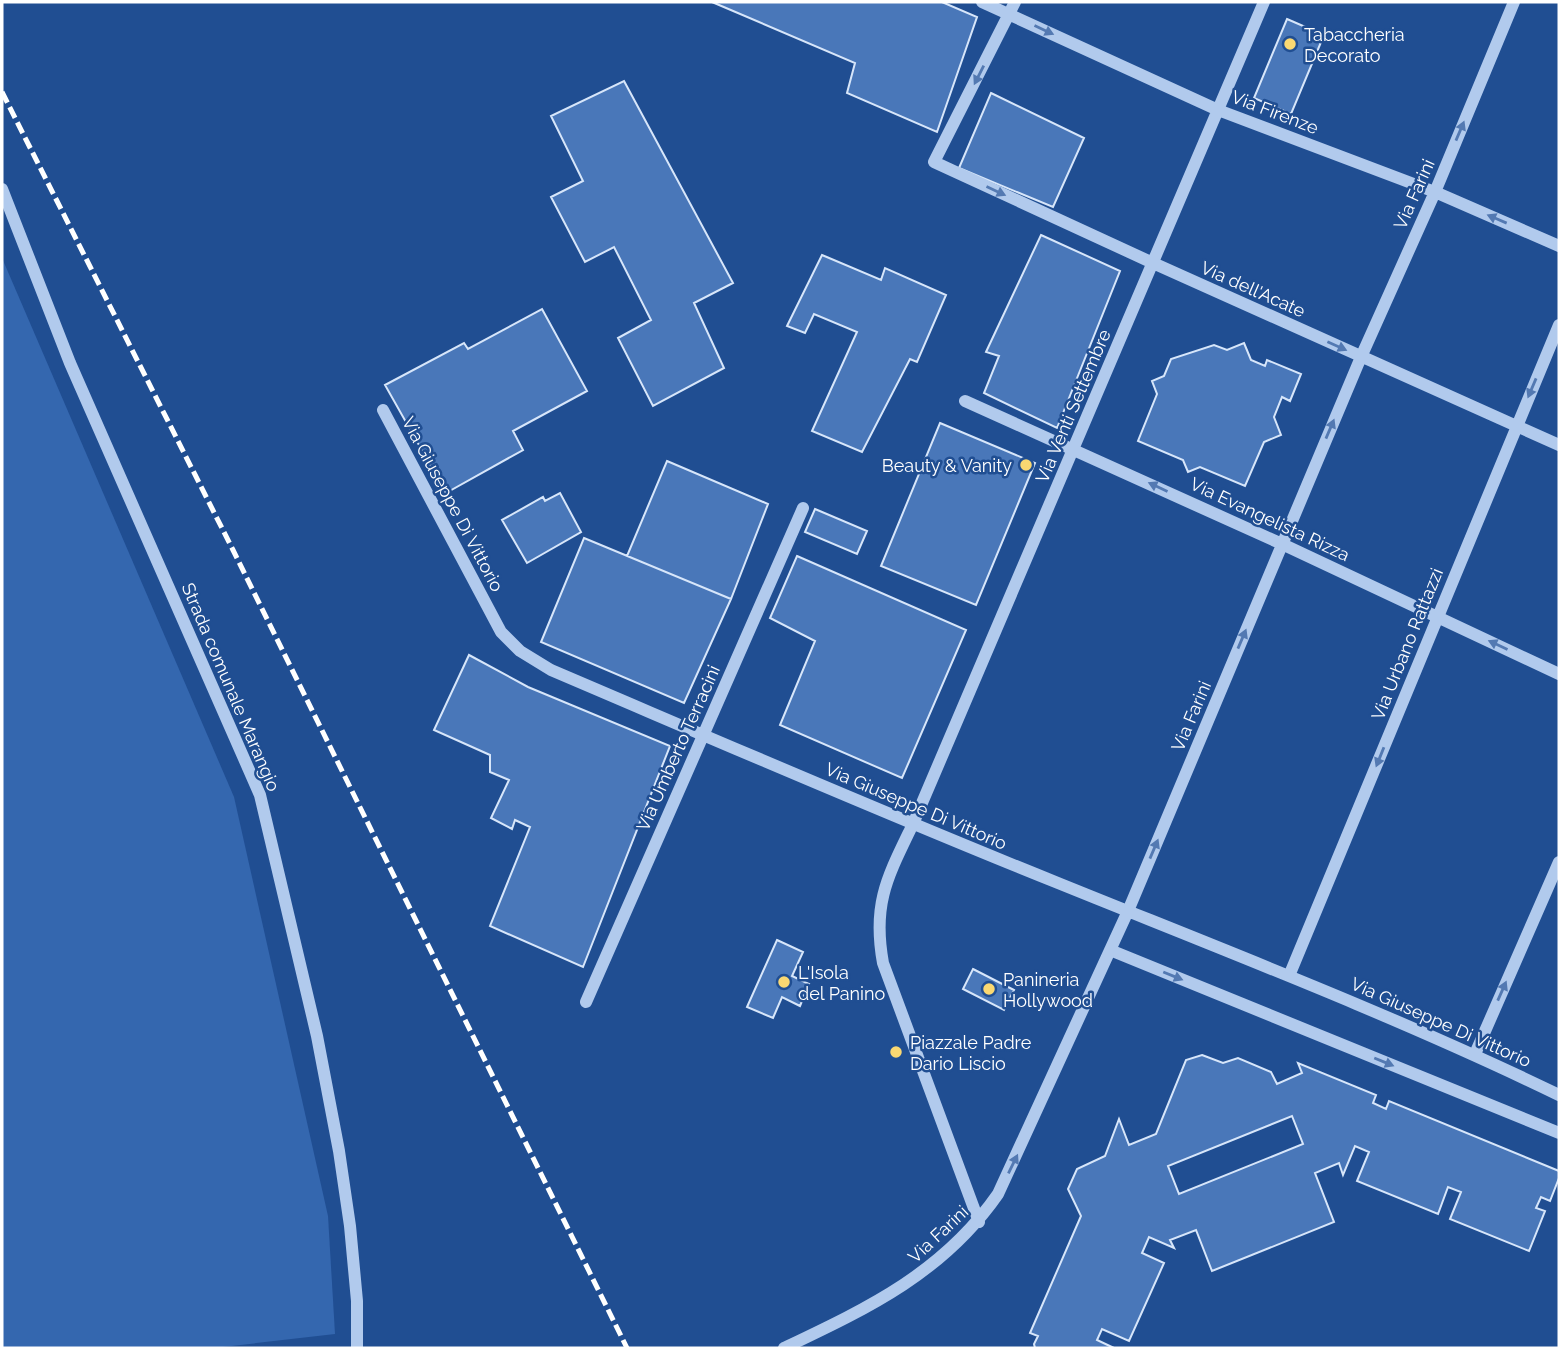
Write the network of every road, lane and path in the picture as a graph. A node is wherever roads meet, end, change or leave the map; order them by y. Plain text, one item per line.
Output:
1 (982, 2) edge
2 (1264, 2) edge
3 (1514, 2) edge
4 (1013, 8) edge
5 (1218, 110) junction
6 (2, 189) edge
7 (1435, 192) junction
8 (1559, 246) edge
9 (1153, 263) junction
10 (1559, 326) edge
11 (1361, 357) junction
12 (965, 401) dead end
13 (383, 410) dead end
14 (1517, 426) junction
15 (1559, 445) edge
16 (1074, 448) junction
17 (803, 508) dead end
18 (1282, 544) junction
19 (1437, 617) junction
20 (1559, 674) edge
21 (703, 735) junction
22 (913, 824) junction
23 (1559, 862) edge
24 (1128, 912) junction
25 (1110, 950) junction
26 (1289, 976) junction
27 (586, 1002) dead end
28 (1475, 1054) junction
29 (1559, 1095) edge
30 (1559, 1133) edge
31 (978, 1222) junction
32 (357, 1348) edge
33 (784, 1348) edge

1 - 4 street, Via Firenze
2 - 5 street, Via Venti Settembre
7 -> 3 street, Via Farini
4 -> 5 street, Via Firenze
4 -> 9 street, Via dell'Acate
5 - 7 street, Via Firenze
5 - 9 street, Via Venti Settembre
6 - 32 street, Strada comunale Marangio
8 -> 7 street, Via Firenze
7 - 11 street, Via Farini
9 -> 11 street, Via dell'Acate
9 - 16 street, Via Venti Settembre
10 -> 14 street, Via Urbano Rattazzi
11 - 14 street, Via dell'Acate
18 -> 11 street, Via Farini
12 - 16 street, Via Evangelista Rizza
13 - 21 street, Via Giuseppe Di Vittorio
14 - 15 street, Via dell'Acate
14 - 19 street, Via Urbano Rattazzi
18 -> 16 street, Via Evangelista Rizza
16 - 22 street, Via Venti Settembre
17 - 21 street, Via Umberto Terracini
18 - 19 street, Via Evangelista Rizza
24 -> 18 street, Via Farini
20 -> 19 street, Via Evangelista Rizza
19 -> 26 street, Via Urbano Rattazzi
21 - 22 street, Via Giuseppe Di Vittorio
21 - 27 street, Via Umberto Terracini
22 - 24 street, Via Giuseppe Di Vittorio
22 - 31 street, Via Venti Settembre
28 -> 23 street
24 - 25 street, Via Farini
24 - 26 street, Via Giuseppe Di Vittorio
25 -> 30 street
31 -> 25 street, Via Farini
26 - 28 street, Via Giuseppe Di Vittorio
28 - 29 street, Via Giuseppe Di Vittorio
31 - 33 street, Via Farini

